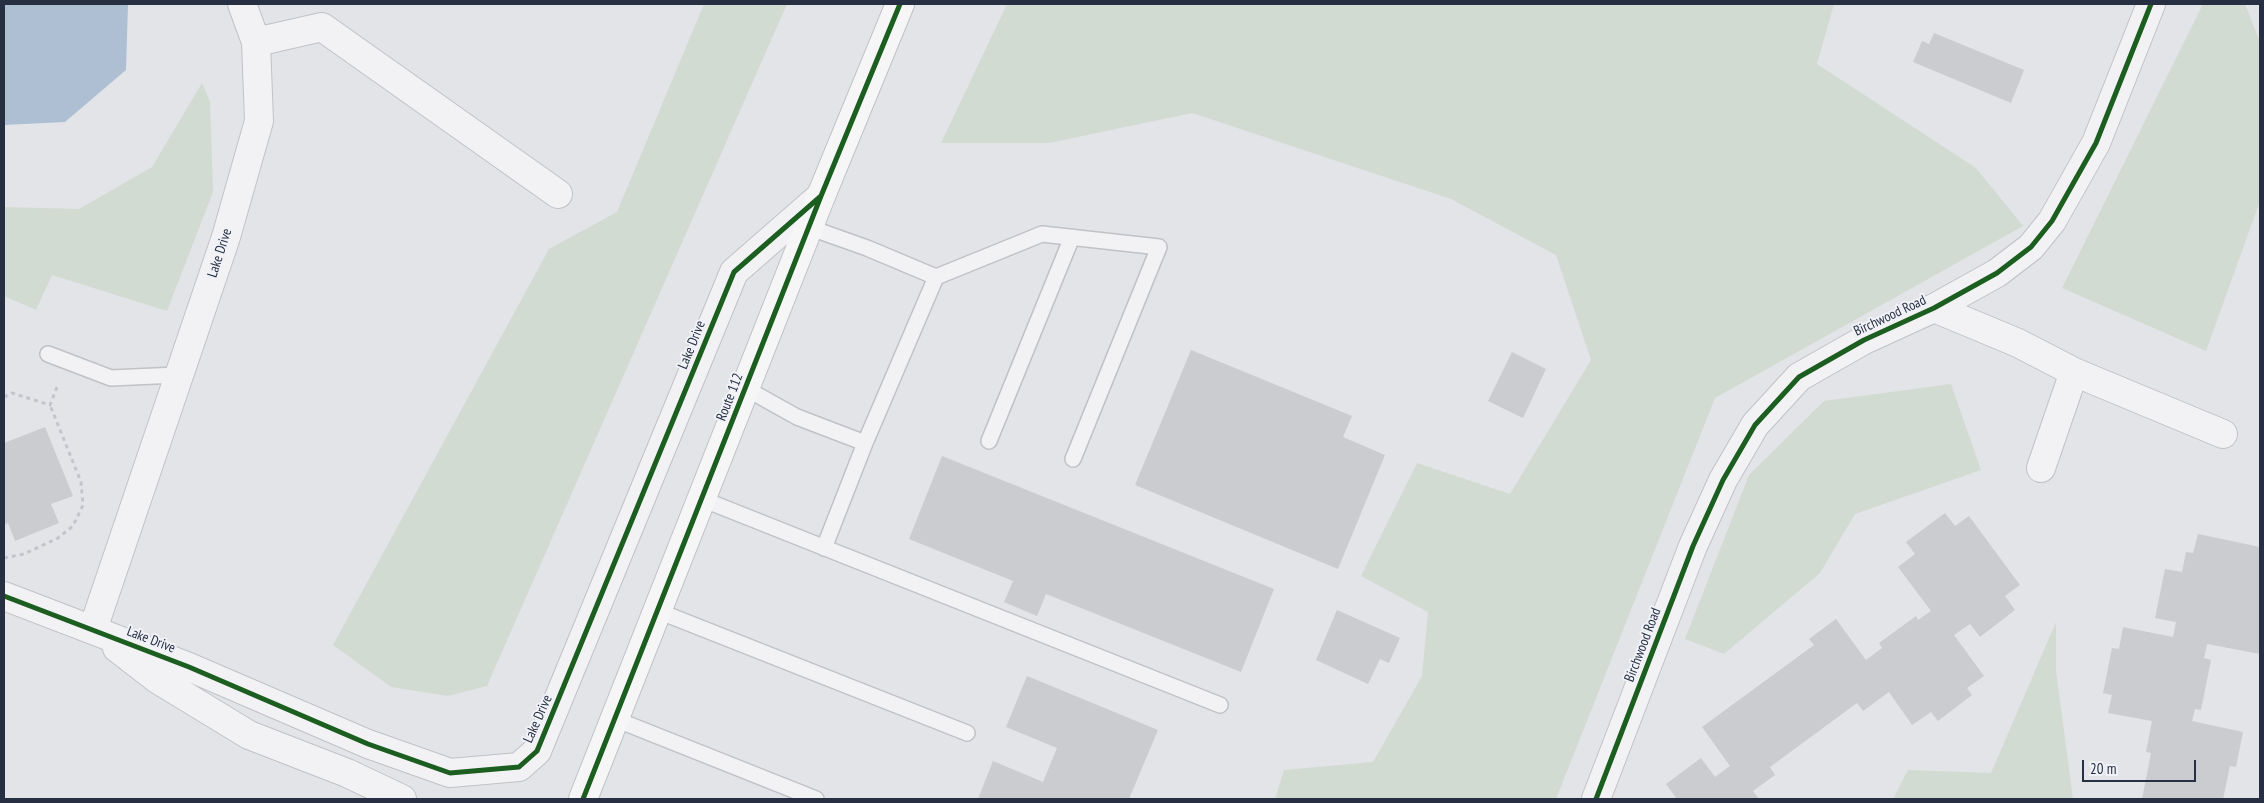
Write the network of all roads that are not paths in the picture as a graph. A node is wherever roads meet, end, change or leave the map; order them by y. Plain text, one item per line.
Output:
1 (242, 4) edge
2 (900, 4) edge
3 (2151, 4) edge
4 (256, 42) junction
5 (558, 194) dead end
6 (820, 196) junction
7 (808, 228) junction
8 (1072, 237) junction
9 (936, 277) junction
10 (1934, 308) junction
11 (48, 354) dead end
12 (2074, 372) junction
13 (177, 375) junction
14 (745, 388) junction
15 (2223, 434) dead end
16 (989, 441) dead end
17 (865, 443) junction
18 (1073, 458) dead end
19 (2041, 468) dead end
20 (702, 499) junction
21 (824, 548) junction
22 (4, 596) edge
23 (658, 611) junction
24 (92, 629) junction
25 (1220, 705) dead end
26 (615, 719) junction
27 (967, 733) dead end
28 (402, 799) edge
29 (583, 799) edge
30 (816, 799) edge
31 (1596, 799) edge

1 - 4 street, Lake Drive
2 - 6 main road, Route 112
3 - 10 street, Birchwood Road
4 - 5 street
4 - 13 street, Lake Drive
6 - 7 main road, Route 112
6 - 24 street, Lake Drive
7 - 9 lane
7 - 14 main road, Route 112
8 - 9 lane
8 - 16 lane
8 - 18 lane
9 - 17 lane
10 - 12 street
10 - 31 street, Birchwood Road
11 - 13 lane
12 - 15 street
12 - 19 street
13 - 24 street, Lake Drive
14 - 17 lane
14 - 20 main road, Route 112
17 - 21 lane
20 - 21 lane
20 - 23 main road, Route 112
21 - 25 lane
22 - 24 street, Lake Drive
23 - 26 main road, Route 112
23 - 27 lane
24 - 28 street, Lake Drive
26 - 29 main road, Route 112
26 - 30 lane

